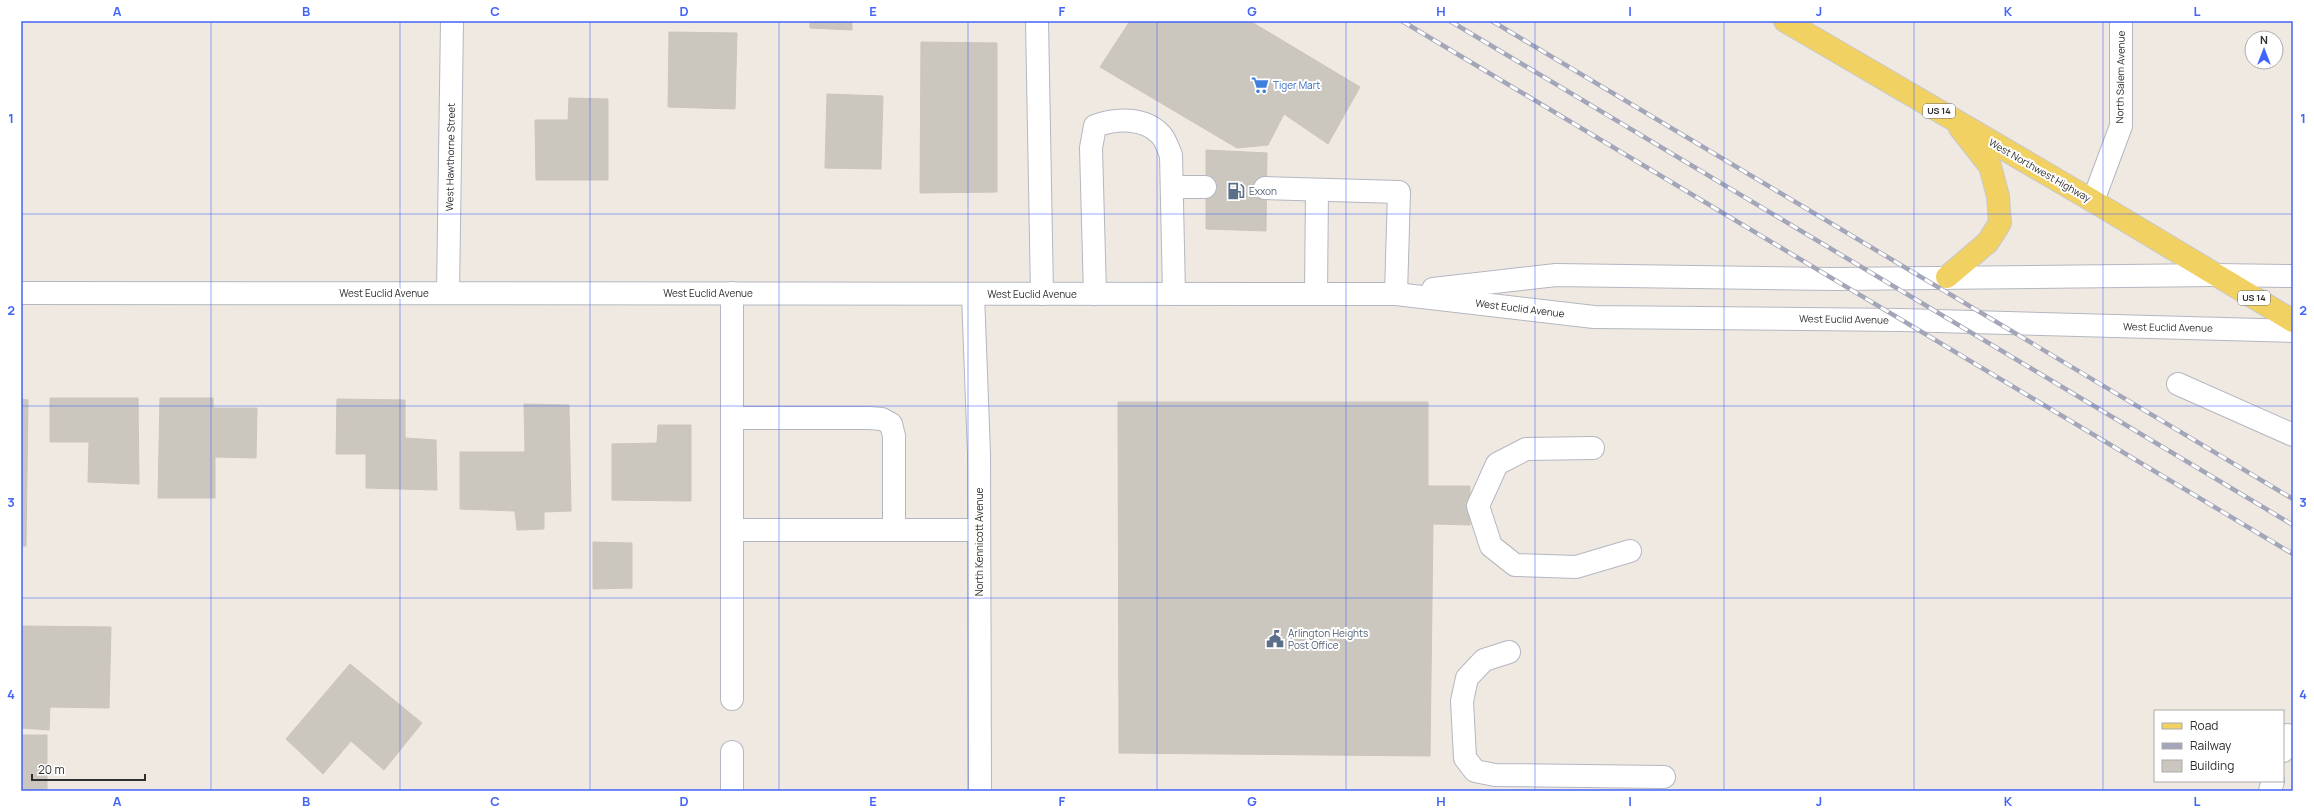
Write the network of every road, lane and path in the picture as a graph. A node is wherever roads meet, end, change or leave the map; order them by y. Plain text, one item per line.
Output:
1 (452, 21) edge
2 (1037, 21) edge
3 (1785, 21) edge
4 (2121, 21) edge
5 (1953, 119) junction
6 (1172, 187) junction
7 (1205, 187) dead end
8 (1264, 188) dead end
9 (1317, 190) junction
10 (2093, 200) junction
11 (2214, 275) junction
12 (2293, 276) edge
13 (1947, 277) junction
14 (21, 293) edge
15 (448, 293) junction
16 (732, 293) junction
17 (972, 294) junction
18 (1042, 294) junction
19 (1095, 294) junction
20 (1174, 294) junction
21 (1316, 294) junction
22 (1396, 294) junction
23 (2293, 321) edge
24 (2293, 331) edge
25 (2178, 384) dead end
26 (732, 418) junction
27 (2293, 435) edge
28 (1593, 448) dead end
29 (732, 530) junction
30 (894, 530) junction
31 (979, 530) junction
32 (1630, 551) dead end
33 (1509, 652) dead end
34 (732, 699) dead end
35 (732, 752) dead end
36 (1664, 777) dead end
37 (732, 791) edge
38 (980, 791) edge

1 - 15 main road, West Hawthorne Street
2 - 18 main road
3 - 5 main road, West Northwest Highway / US 14
4 - 10 main road, North Salem Avenue
5 - 10 main road, West Northwest Highway / US 14
5 - 13 main road
6 - 7 main road
6 - 19 main road
6 - 20 main road
8 - 9 main road
9 - 21 main road
9 - 22 main road
10 - 11 main road, West Northwest Highway / US 14
11 - 12 main road, West Euclid Avenue
11 - 13 main road, West Euclid Avenue
11 - 23 main road, West Northwest Highway / US 14
13 - 22 main road, West Euclid Avenue
14 - 15 main road, West Euclid Avenue
15 - 16 main road, West Euclid Avenue
16 - 17 main road, West Euclid Avenue
16 - 26 main road
17 - 18 main road, West Euclid Avenue
17 - 31 main road, North Kennicott Avenue
18 - 19 main road, West Euclid Avenue
19 - 20 main road, West Euclid Avenue
20 - 21 main road, West Euclid Avenue
21 - 22 main road, West Euclid Avenue
22 - 24 main road, West Euclid Avenue
25 - 27 main road
26 - 29 main road
26 - 30 main road
28 - 32 main road
29 - 30 main road
29 - 34 main road
30 - 31 main road
31 - 38 main road, North Kennicott Avenue
33 - 36 main road
35 - 37 main road

